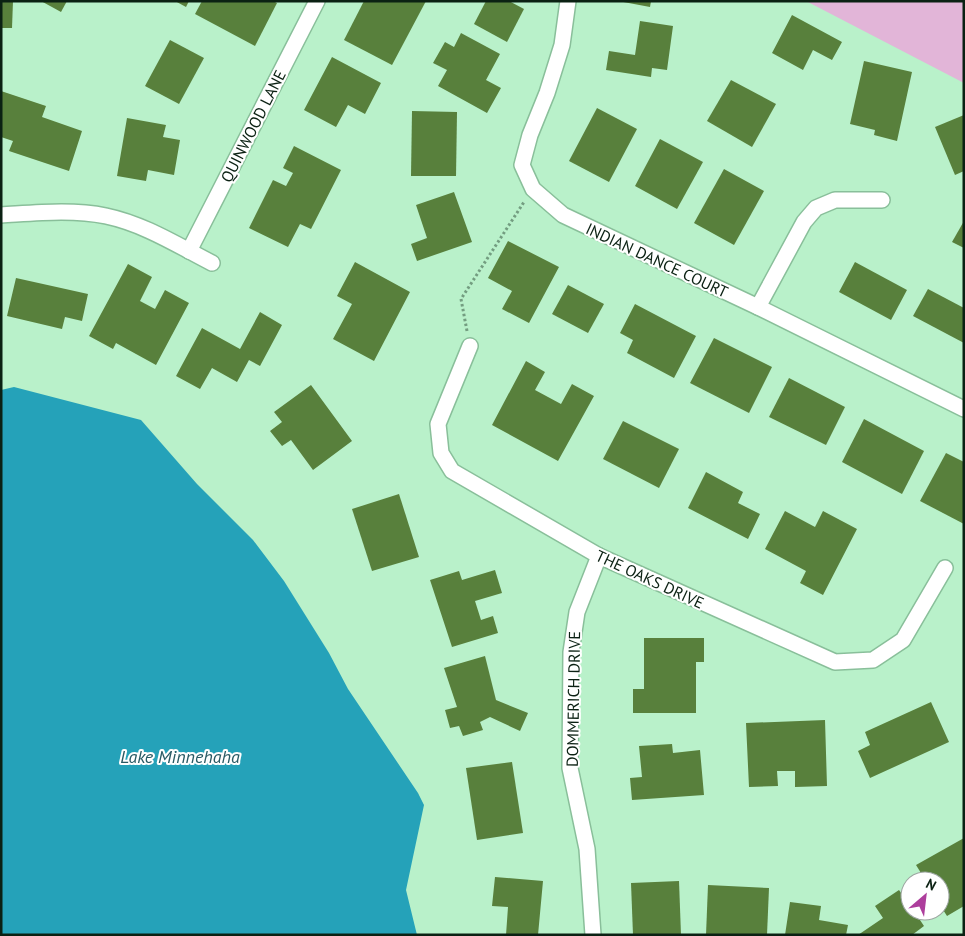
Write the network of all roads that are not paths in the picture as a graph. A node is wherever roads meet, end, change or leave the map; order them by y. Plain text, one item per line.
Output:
1 (317, 1) edge
2 (568, 1) edge
3 (882, 200) dead end
4 (1, 215) edge
5 (189, 252) junction
6 (212, 264) dead end
7 (758, 307) junction
8 (470, 346) road end
9 (964, 409) edge
10 (599, 556) junction
11 (945, 568) dead end
12 (593, 935) edge

1 - 5 street, QUINWOOD LANE
2 - 7 street, INDIAN DANCE COURT
3 - 7 street
4 - 5 street
5 - 6 street
7 - 9 street, INDIAN DANCE COURT
8 - 10 street, THE OAKS DRIVE
10 - 11 street, THE OAKS DRIVE
10 - 12 street, DOMMERICH DRIVE

